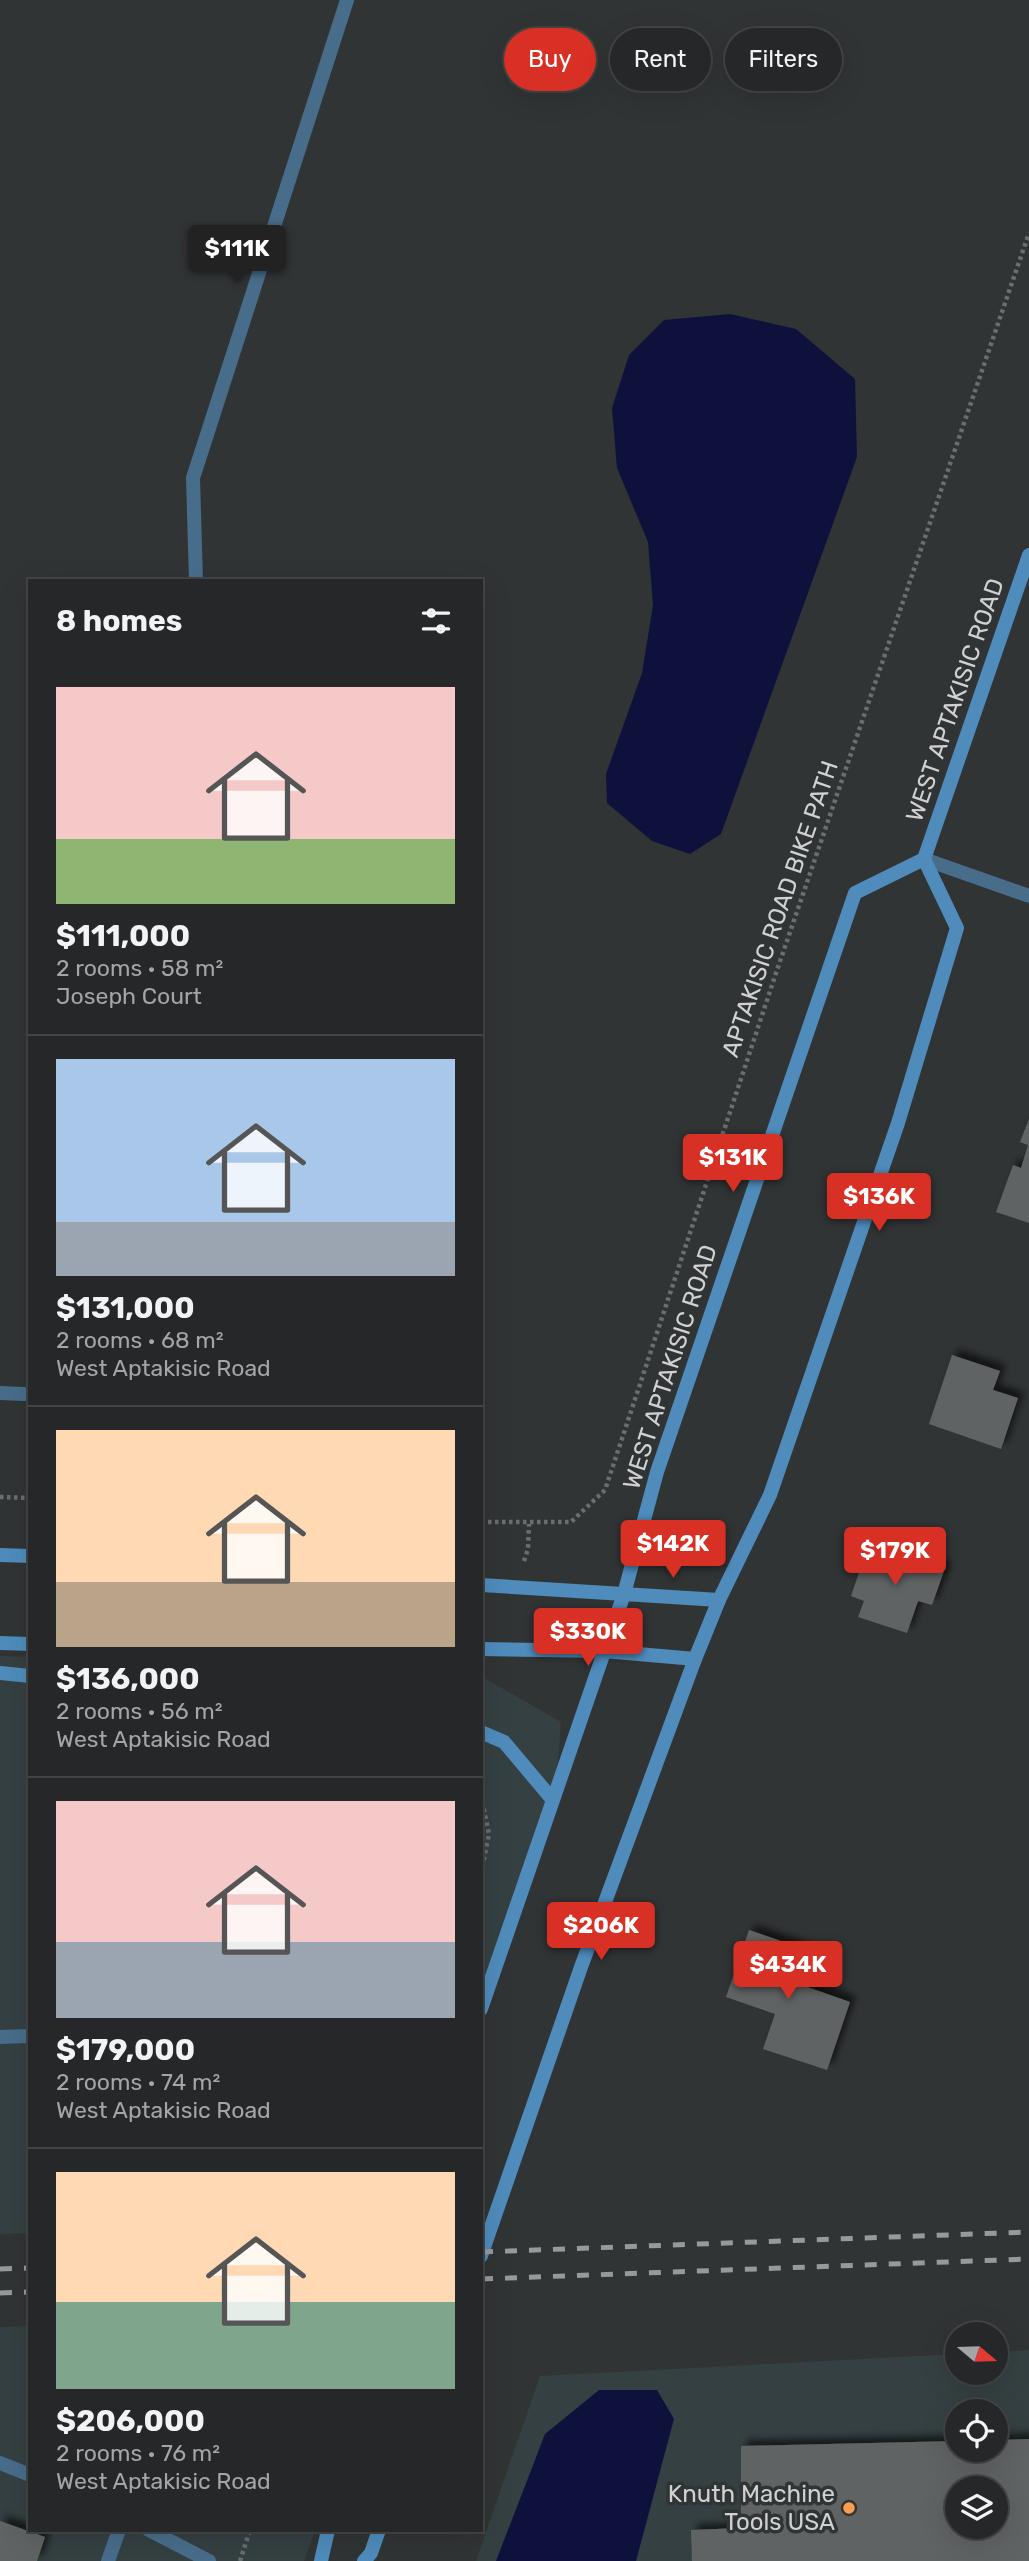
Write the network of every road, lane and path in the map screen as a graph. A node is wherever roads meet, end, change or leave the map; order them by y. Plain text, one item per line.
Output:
1 (346, 0) edge
2 (1029, 233) edge
3 (1029, 555) edge
4 (196, 579) edge
5 (924, 859) junction
6 (1029, 896) edge
7 (0, 1393) edge
8 (24, 1394) dead end
9 (0, 1497) edge
10 (28, 1498) edge
11 (483, 1522) edge
12 (529, 1524) junction
13 (528, 1549) dead end
14 (0, 1555) edge
15 (28, 1556) edge
16 (483, 1585) edge
17 (624, 1594) junction
18 (719, 1600) junction
19 (0, 1643) edge
20 (28, 1644) edge
21 (483, 1648) edge
22 (604, 1651) junction
23 (695, 1659) junction
24 (0, 1673) edge
25 (28, 1676) edge
26 (483, 1733) edge
27 (552, 1799) junction
28 (483, 1805) edge
29 (483, 1864) edge
30 (483, 2003) edge
31 (28, 2036) edge
32 (0, 2037) edge
33 (483, 2250) edge
34 (0, 2463) edge
35 (28, 2474) edge
36 (118, 2532) edge
37 (153, 2532) edge
38 (249, 2532) edge
39 (328, 2532) edge
40 (378, 2532) edge
41 (108, 2561) edge
42 (209, 2561) edge
43 (240, 2561) edge
44 (321, 2561) edge
45 (364, 2561) edge

1 - 4 street
2 - 12 path, APTAKISIC ROAD BIKE PATH
3 - 5 main road, WEST APTAKISIC ROAD
5 - 6 street
5 - 17 main road, WEST APTAKISIC ROAD
5 - 18 main road, WEST APTAKISIC ROAD
7 - 8 street
9 - 10 path
11 - 12 path, APTAKISIC ROAD BIKE PATH
12 - 13 path
14 - 15 main road
16 - 17 main road
17 - 18 main road
17 - 22 main road, WEST APTAKISIC ROAD
18 - 23 main road, WEST APTAKISIC ROAD
19 - 20 main road
21 - 22 main road
22 - 23 main road
22 - 27 main road, WEST APTAKISIC ROAD
23 - 33 main road, WEST APTAKISIC ROAD
24 - 25 main road
26 - 27 main road
27 - 30 main road, WEST APTAKISIC ROAD
28 - 29 path
31 - 32 street
34 - 35 street
36 - 41 street
37 - 42 street
38 - 43 path
39 - 44 main road
40 - 45 main road

